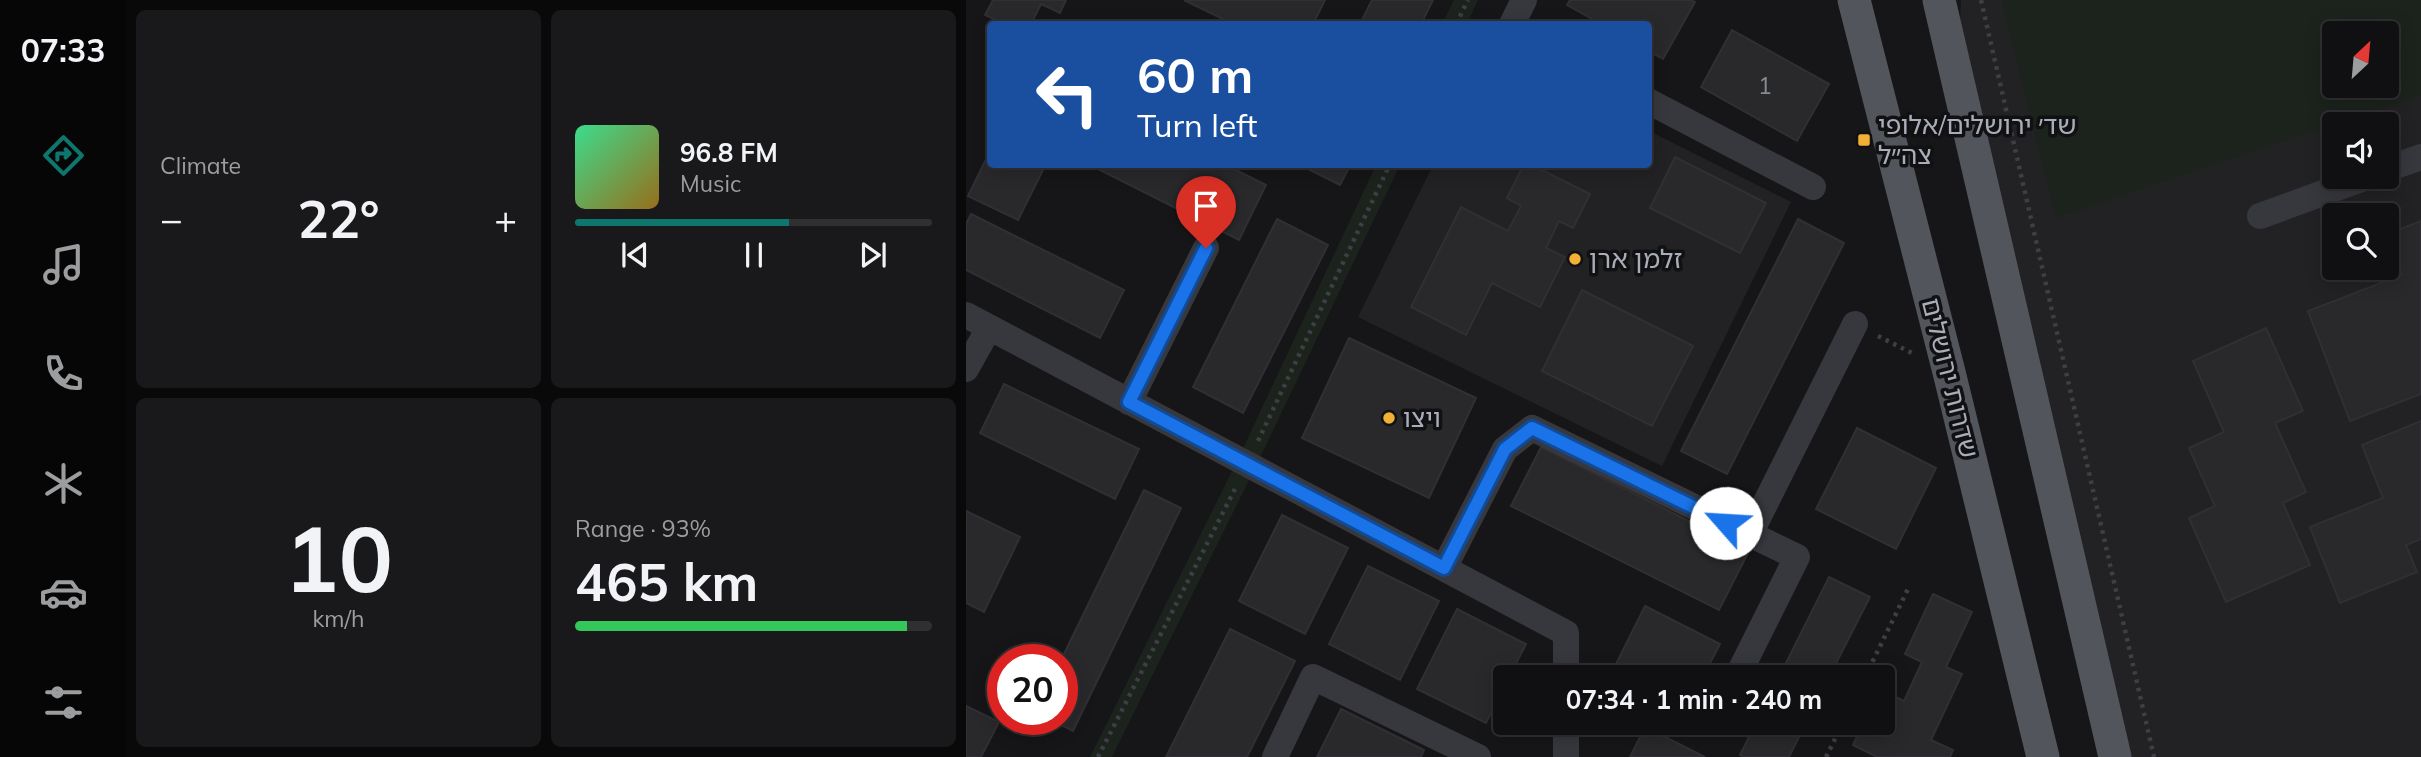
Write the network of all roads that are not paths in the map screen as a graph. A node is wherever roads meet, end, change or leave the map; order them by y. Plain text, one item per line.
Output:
1 (1524, 0) edge
2 (1854, 0) edge
3 (1944, 9) edge
4 (1514, 21) edge
5 (1652, 103) edge
6 (2421, 157) edge
7 (2399, 165) edge
8 (1813, 187) dead end
9 (2334, 189) edge
10 (2260, 216) dead end
11 (1206, 248) dead end
12 (977, 321) edge
13 (1855, 324) road end
14 (966, 369) edge
15 (1129, 402) junction
16 (1750, 534) junction
17 (1444, 568) junction
18 (1566, 665) edge
19 (1744, 665) edge
20 (1566, 735) edge
21 (1275, 757) edge
22 (1478, 757) edge
23 (1566, 757) edge
24 (2043, 757) edge
25 (2115, 757) edge

1 - 4 street
2 - 24 main road, שדרות ירושלים
3 - 25 main road
5 - 8 street
6 - 7 street
9 - 10 street
11 - 15 street
12 - 14 street
12 - 15 street
13 - 16 street
15 - 17 street
16 - 17 street
16 - 19 street
17 - 18 street
20 - 23 street
21 - 22 street

